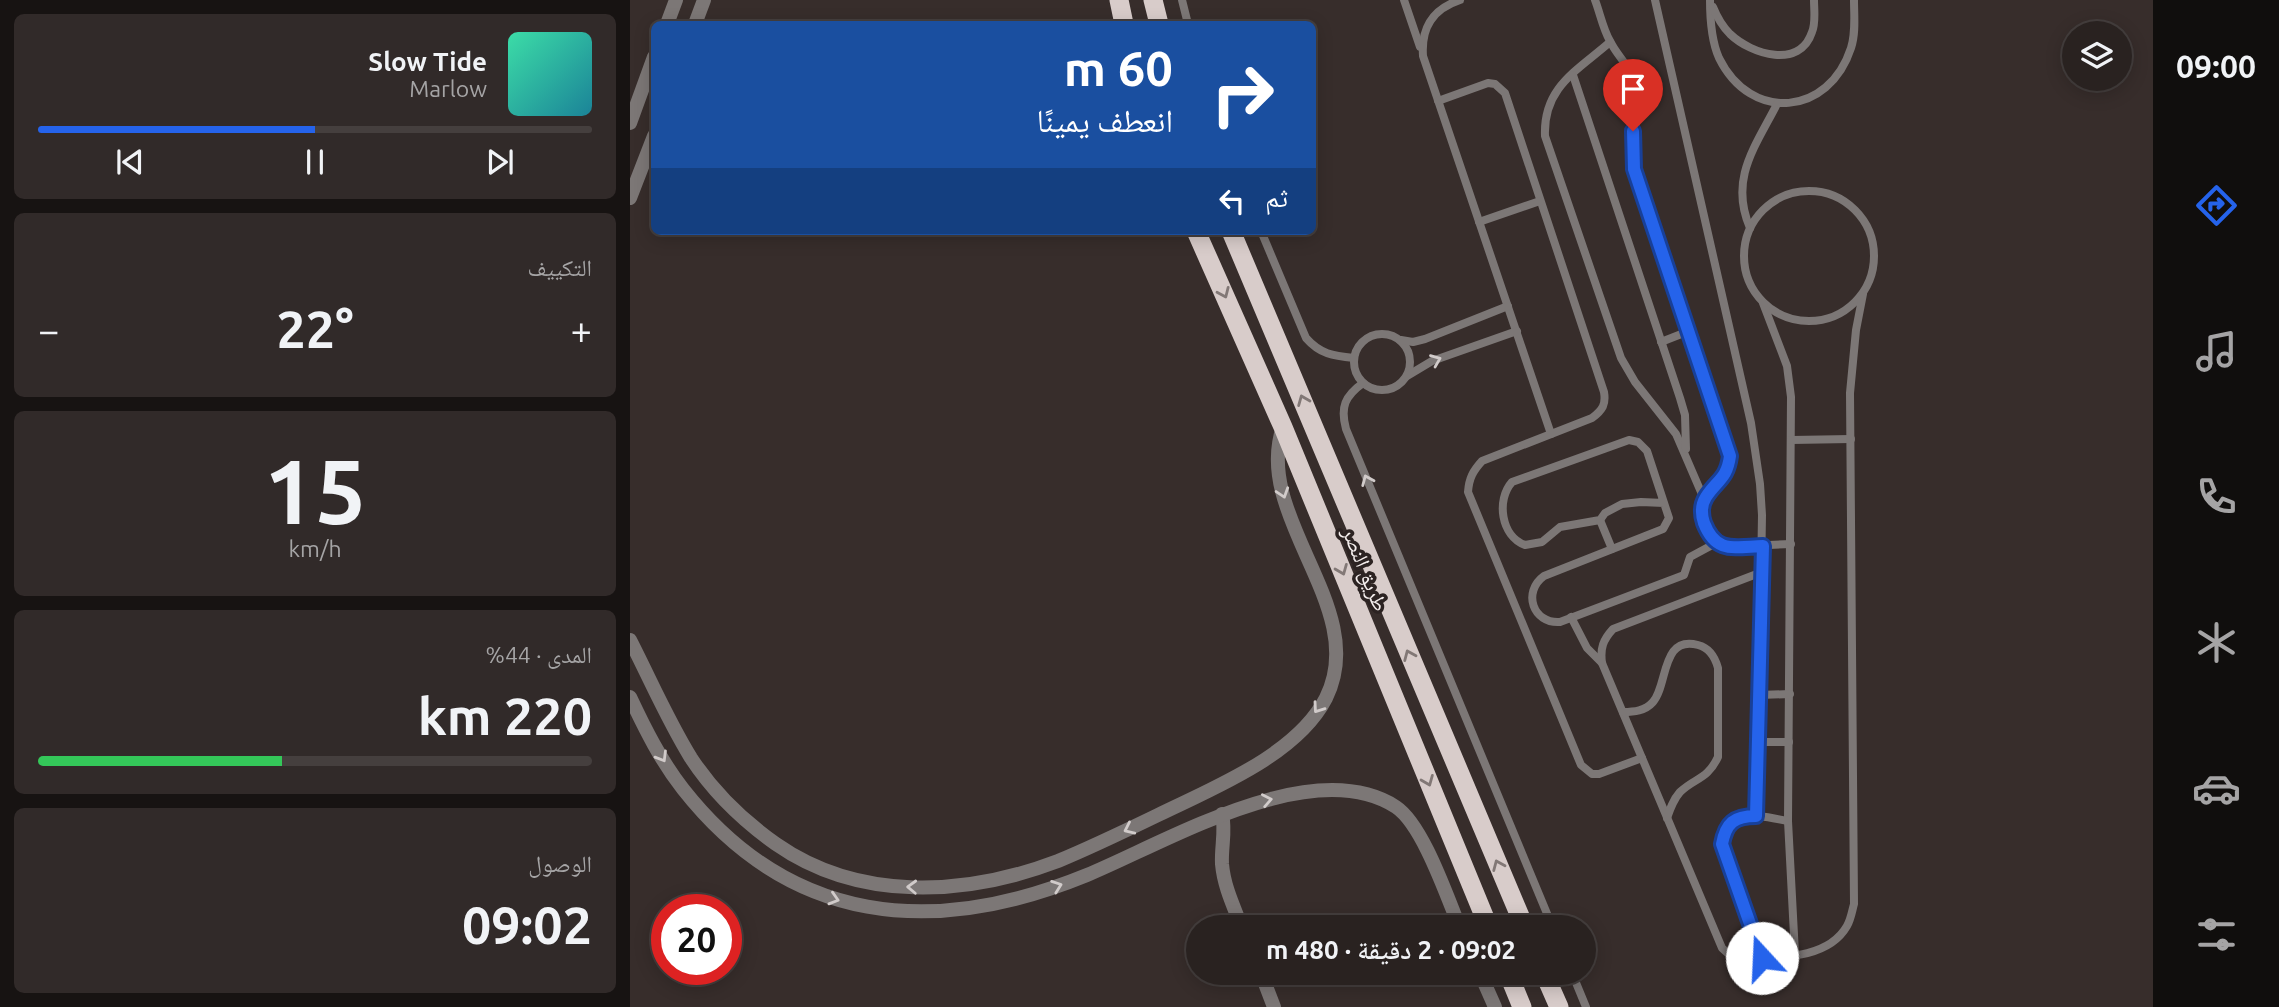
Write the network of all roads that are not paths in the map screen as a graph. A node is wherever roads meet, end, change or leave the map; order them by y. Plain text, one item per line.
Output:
1 (676, 0) edge
2 (704, 0) edge
3 (1119, 0) edge
4 (1153, 0) edge
5 (1182, 0) edge
6 (1404, 0) edge
7 (1460, 0) edge
8 (1595, 0) edge
9 (1655, 0) edge
10 (1814, 0) edge
11 (1854, 0) edge
12 (1710, 1) edge
13 (668, 21) edge
14 (696, 21) edge
15 (1123, 21) edge
16 (1158, 21) edge
17 (1187, 21) edge
18 (1610, 42) junction
19 (1423, 56) junction
20 (651, 64) edge
21 (1573, 75) junction
22 (1438, 100) junction
23 (1777, 104) junction
24 (633, 107) edge
25 (630, 123) edge
26 (651, 144) edge
27 (630, 198) edge
28 (1540, 201) junction
29 (1479, 222) junction
30 (1750, 229) junction
31 (1198, 235) edge
32 (1233, 235) edge
33 (1263, 235) edge
34 (1863, 294) junction
35 (1763, 303) junction
36 (1508, 306) junction
37 (1517, 331) junction
38 (1689, 331) junction
39 (1401, 340) junction
40 (1661, 342) junction
41 (1354, 358) junction
42 (1406, 377) junction
43 (1363, 383) junction
44 (1283, 427) junction
45 (1551, 434) junction
46 (1851, 439) junction
47 (1791, 440) junction
48 (1686, 452) junction
49 (1704, 499) junction
50 (1664, 503) junction
51 (1600, 520) junction
52 (1716, 543) junction
53 (1791, 544) junction
54 (1763, 546) junction
55 (1612, 549) junction
56 (1762, 572) junction
57 (1571, 617) junction
58 (630, 640) edge
59 (1602, 663) junction
60 (1790, 694) junction
61 (1759, 695) junction
62 (630, 697) edge
63 (1623, 712) junction
64 (1758, 742) junction
65 (1789, 742) junction
66 (1642, 758) junction
67 (1180, 804) junction
68 (1222, 814) junction
69 (1756, 816) junction
70 (1667, 818) junction
71 (1788, 821) junction
72 (1191, 828) junction
73 (1237, 915) edge
74 (1454, 915) edge
75 (1484, 915) edge
76 (1520, 915) edge
77 (1548, 915) edge
78 (1795, 954) junction
79 (1762, 958) junction
80 (1266, 985) edge
81 (1485, 985) edge
82 (1513, 985) edge
83 (1549, 985) edge
84 (1577, 985) edge
85 (1274, 1007) edge
86 (1495, 1007) edge
87 (1522, 1007) edge
88 (1559, 1007) edge
89 (1586, 1007) edge

1 - 13 street
2 - 14 street
3 - 15 highway
4 - 16 highway
5 - 17 lane
6 - 19 lane
7 - 19 lane
8 - 18 lane
9 - 54 lane
10 - 12 lane
11 - 23 lane
12 - 23 lane
18 - 21 lane
18 - 38 lane
19 - 22 lane
20 - 24 street
21 - 40 lane
21 - 48 lane
22 - 28 lane
22 - 29 lane
23 - 30 lane
24 - 25 street
26 - 27 street
28 - 29 lane
28 - 45 lane
29 - 36 lane
30 - 34 lane
30 - 35 lane
31 -> 44 highway, طريق النصر
76 -> 32 highway, طريق النصر
33 - 41 lane
34 - 35 lane
34 - 46 lane
35 - 47 lane
36 - 37 lane
36 - 39 lane
42 -> 37 lane
37 - 45 lane
38 - 40 lane
38 - 49 lane
39 - 41 lane
39 - 42 lane
40 - 48 lane
41 - 43 lane
42 - 43 lane
77 -> 43 lane
44 -> 67 street
44 -> 75 highway, طريق النصر
45 - 66 lane
46 - 47 lane
46 - 78 lane
47 - 53 lane
48 - 49 lane
49 - 52 lane
50 - 51 lane
50 - 51 lane
50 - 55 lane
51 - 55 lane
52 - 54 lane
52 - 57 lane
53 - 54 lane
53 - 60 lane
54 - 56 lane
55 - 57 lane
56 - 59 lane
56 - 61 lane
57 - 59 lane
67 -> 58 street
59 - 63 lane
60 - 61 lane
60 - 65 lane
61 - 64 lane
62 -> 72 street
63 - 66 lane
63 - 70 lane
64 - 65 lane
64 - 69 lane
65 - 71 lane
66 - 70 lane
67 - 72 street
68 - 72 street
68 - 73 street
68 -> 74 street
69 - 71 lane
69 - 79 lane
70 - 79 lane
71 - 78 lane
78 - 79 lane
80 - 85 street
81 - 86 street
82 - 87 highway
83 - 88 highway
84 - 89 lane

